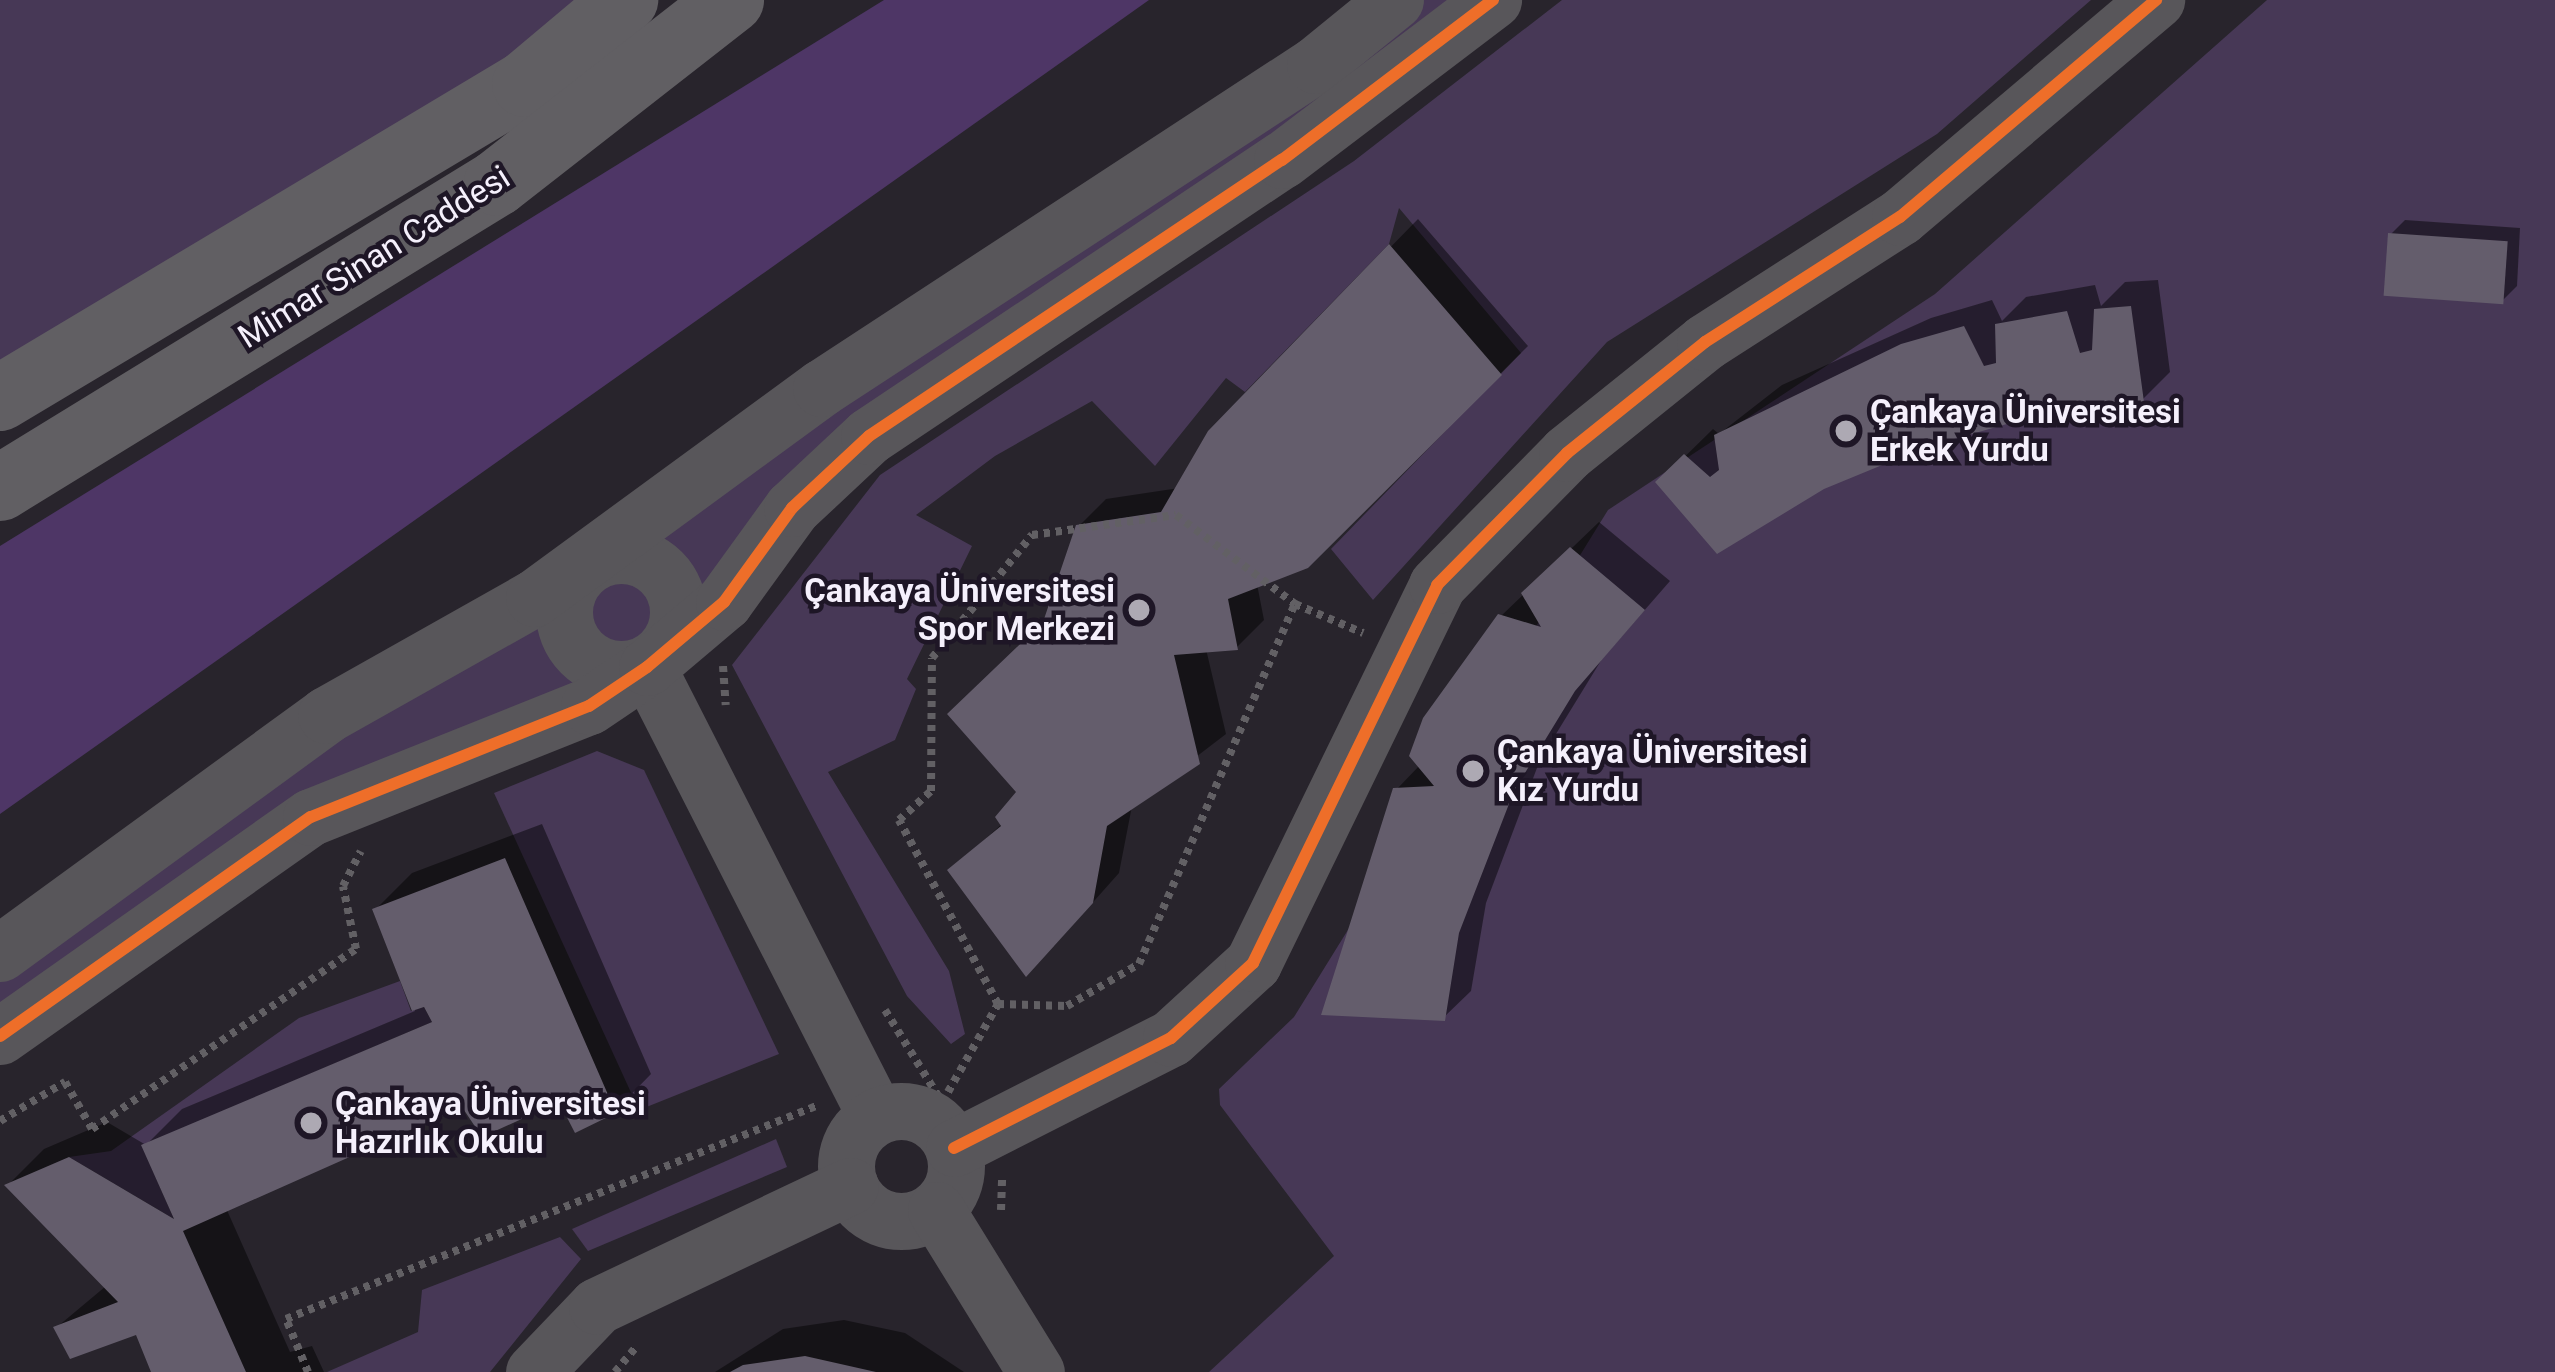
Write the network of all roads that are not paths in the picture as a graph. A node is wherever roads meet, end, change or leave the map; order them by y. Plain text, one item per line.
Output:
1 (626, 0) edge
2 (731, 0) edge
3 (1395, 0) edge
4 (1493, 0) edge
5 (2156, 0) edge
6 (1306, 52) junction
7 (1352, 106) junction
8 (814, 378) junction
9 (0, 398) edge
10 (869, 436) junction
11 (0, 488) edge
12 (584, 564) junction
13 (647, 667) junction
14 (0, 953) edge
15 (26, 1026) edge
16 (953, 1114) junction
17 (875, 1116) junction
18 (850, 1186) junction
19 (936, 1210) junction
20 (533, 1372) edge
21 (1036, 1372) edge

1 - 9 main road, Mimar Sinan Caddesi
2 - 11 main road, Mimar Sinan Caddesi
3 - 6 street
4 - 7 street
5 - 16 street
6 - 7 street
6 - 8 street
7 - 10 street
8 - 10 street
8 - 12 street
10 - 13 street
12 - 13 street
12 - 13 street
12 - 14 street
13 - 15 street
13 - 17 street
16 - 17 street
16 - 19 street
17 - 18 street
18 - 19 street
18 - 20 street
19 - 21 street

